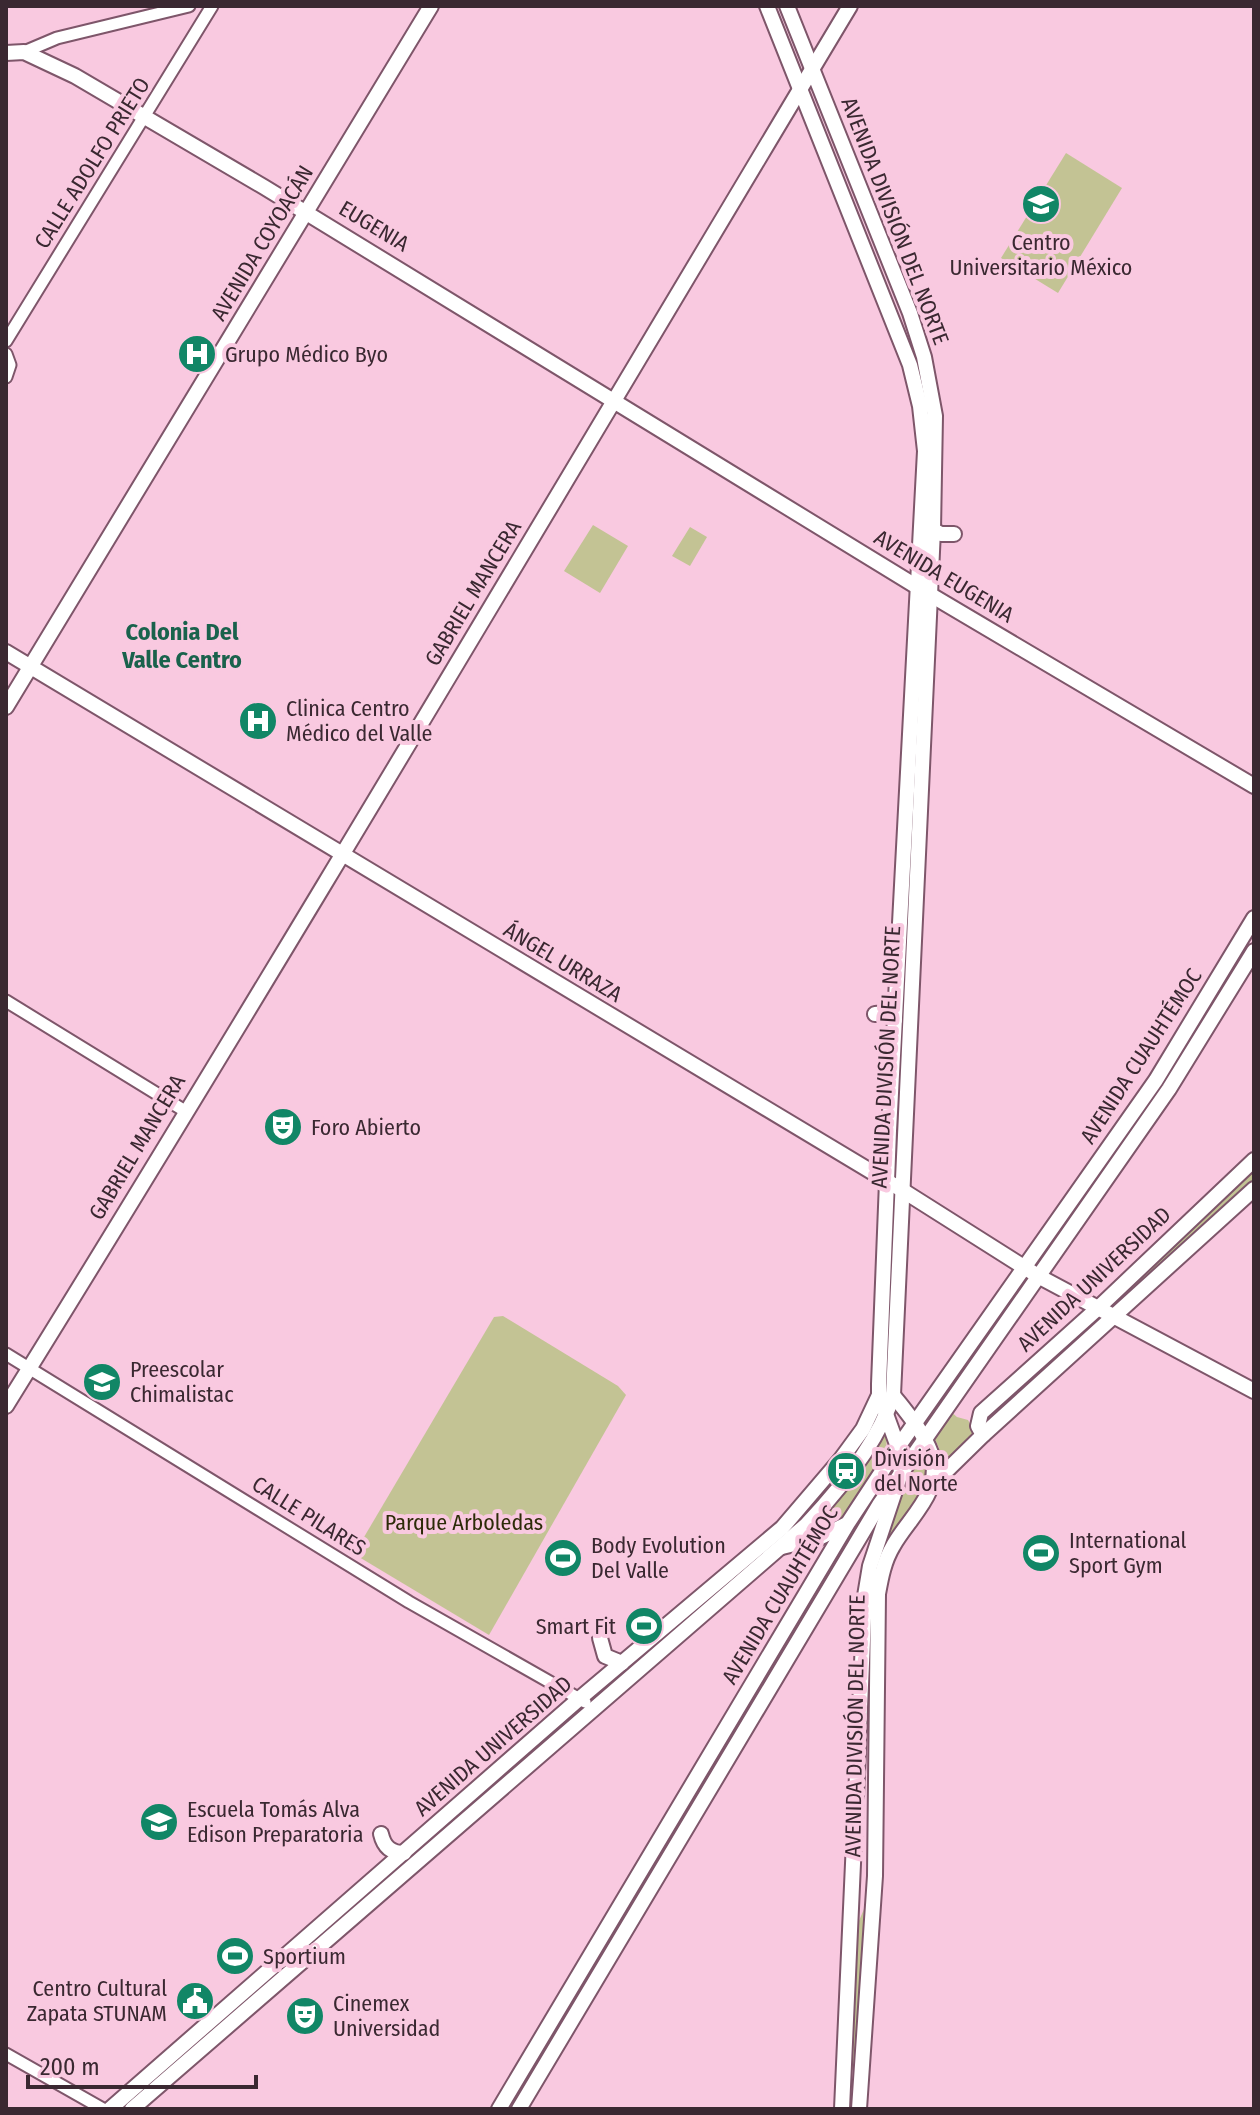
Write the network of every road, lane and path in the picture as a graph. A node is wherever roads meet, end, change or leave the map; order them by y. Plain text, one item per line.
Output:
1 (189, 6) edge
2 (212, 6) edge
3 (431, 6) edge
4 (767, 6) edge
5 (787, 6) edge
6 (850, 6) edge
7 (24, 52) junction
8 (6, 53) edge
9 (813, 69) junction
10 (801, 89) junction
11 (144, 117) junction
12 (306, 212) junction
13 (6, 341) edge
14 (6, 354) edge
15 (6, 377) edge
16 (613, 399) junction
17 (933, 530) junction
18 (954, 534) dead end
19 (925, 591) junction
20 (6, 652) edge
21 (30, 667) junction
22 (6, 707) edge
23 (1254, 786) edge
24 (342, 854) junction
25 (1254, 918) edge
26 (1254, 951) edge
27 (6, 1001) edge
28 (875, 1014) dead end
29 (895, 1020) junction
30 (185, 1111) junction
31 (1254, 1160) edge
32 (888, 1182) junction
33 (1254, 1189) edge
34 (902, 1190) junction
35 (1024, 1267) junction
36 (1038, 1276) junction
37 (1097, 1309) junction
38 (1114, 1318) junction
39 (6, 1354) edge
40 (29, 1368) junction
41 (1254, 1391) edge
42 (886, 1395) junction
43 (6, 1406) edge
44 (887, 1417) junction
45 (915, 1423) junction
46 (983, 1435) junction
47 (925, 1439) junction
48 (898, 1447) junction
49 (901, 1473) junction
50 (933, 1484) junction
51 (848, 1523) junction
52 (778, 1548) junction
53 (755, 1551) junction
54 (600, 1638) dead end
55 (622, 1663) junction
56 (579, 1699) junction
57 (593, 1708) junction
58 (381, 1834) dead end
59 (404, 1853) junction
60 (6, 2054) edge
61 (103, 2109) edge
62 (110, 2109) edge
63 (132, 2109) edge
64 (499, 2109) edge
65 (519, 2109) edge
66 (842, 2109) edge
67 (859, 2109) edge

1 - 7 street
2 - 11 street, CALLE ADOLFO PRIETO
3 - 12 main road, AVENIDA COYOACÁN
4 - 10 main road, AVENIDA DIVISIÓN DEL NORTE
5 - 9 main road, AVENIDA DIVISIÓN DEL NORTE
6 - 9 main road, GABRIEL MANCERA
7 - 8 main road
7 - 11 main road, EUGENIA
9 - 10 main road, GABRIEL MANCERA
9 - 17 main road, AVENIDA DIVISIÓN DEL NORTE
10 - 16 main road, GABRIEL MANCERA
10 - 19 main road, AVENIDA DIVISIÓN DEL NORTE
11 - 12 main road, EUGENIA
11 - 13 street, CALLE ADOLFO PRIETO
12 - 16 main road, EUGENIA
12 - 21 main road, AVENIDA COYOACÁN
14 - 15 street
16 - 19 main road, AVENIDA EUGENIA
16 - 24 main road, GABRIEL MANCERA
17 - 18 main road
17 - 19 main road, AVENIDA DIVISIÓN DEL NORTE
19 - 23 main road, AVENIDA EUGENIA
19 - 29 main road, AVENIDA DIVISIÓN DEL NORTE
19 - 34 main road, AVENIDA DIVISIÓN DEL NORTE
20 - 21 main road, ÁNGEL URRAZA
21 - 22 main road, AVENIDA COYOACÁN
21 - 24 main road, ÁNGEL URRAZA
24 - 30 main road, GABRIEL MANCERA
24 - 32 main road, ÁNGEL URRAZA
25 - 35 main road, AVENIDA CUAUHTÉMOC
26 - 36 main road, AVENIDA CUAUHTÉMOC
27 - 30 street
28 - 29 main road
29 - 32 main road, AVENIDA DIVISIÓN DEL NORTE
30 - 40 main road, GABRIEL MANCERA
31 - 37 main road, AVENIDA UNIVERSIDAD
32 - 34 main road, ÁNGEL URRAZA
32 - 42 main road, AVENIDA DIVISIÓN DEL NORTE
33 - 38 main road, AVENIDA UNIVERSIDAD
34 - 35 main road, ÁNGEL URRAZA
34 - 42 main road, AVENIDA DIVISIÓN DEL NORTE
35 - 36 main road, ÁNGEL URRAZA
35 - 45 main road, AVENIDA CUAUHTÉMOC
36 - 37 main road, ÁNGEL URRAZA
36 - 47 main road, AVENIDA CUAUHTÉMOC
37 - 38 main road, ÁNGEL URRAZA
37 - 46 main road, AVENIDA UNIVERSIDAD
38 - 41 main road
38 - 46 main road, AVENIDA UNIVERSIDAD
39 - 40 street, CALLE PILARES
40 - 43 main road, GABRIEL MANCERA
40 - 56 street, CALLE PILARES
42 - 44 main road, AVENIDA DIVISIÓN DEL NORTE
42 - 45 main road
42 - 53 main road, AVENIDA UNIVERSIDAD
44 - 48 main road, AVENIDA DIVISIÓN DEL NORTE
44 - 52 main road, AVENIDA UNIVERSIDAD
45 - 47 main road
45 - 48 main road, AVENIDA CUAUHTÉMOC
46 - 50 main road, AVENIDA UNIVERSIDAD
47 - 49 main road, AVENIDA CUAUHTÉMOC
47 - 50 main road
48 - 49 main road, AVENIDA DIVISIÓN DEL NORTE
48 - 51 main road, AVENIDA CUAUHTÉMOC
49 - 65 main road, AVENIDA CUAUHTÉMOC
49 - 66 main road, AVENIDA DIVISIÓN DEL NORTE
50 - 67 main road, AVENIDA DIVISIÓN DEL NORTE
51 - 52 main road
51 - 64 main road, AVENIDA CUAUHTÉMOC
52 - 53 main road
52 - 57 main road, AVENIDA UNIVERSIDAD
53 - 55 main road, AVENIDA UNIVERSIDAD
54 - 55 main road
55 - 56 main road, AVENIDA UNIVERSIDAD
56 - 57 street, CALLE PILARES
56 - 59 main road, AVENIDA UNIVERSIDAD
57 - 63 main road, AVENIDA UNIVERSIDAD
58 - 59 main road
59 - 62 main road, AVENIDA UNIVERSIDAD
60 - 61 street

